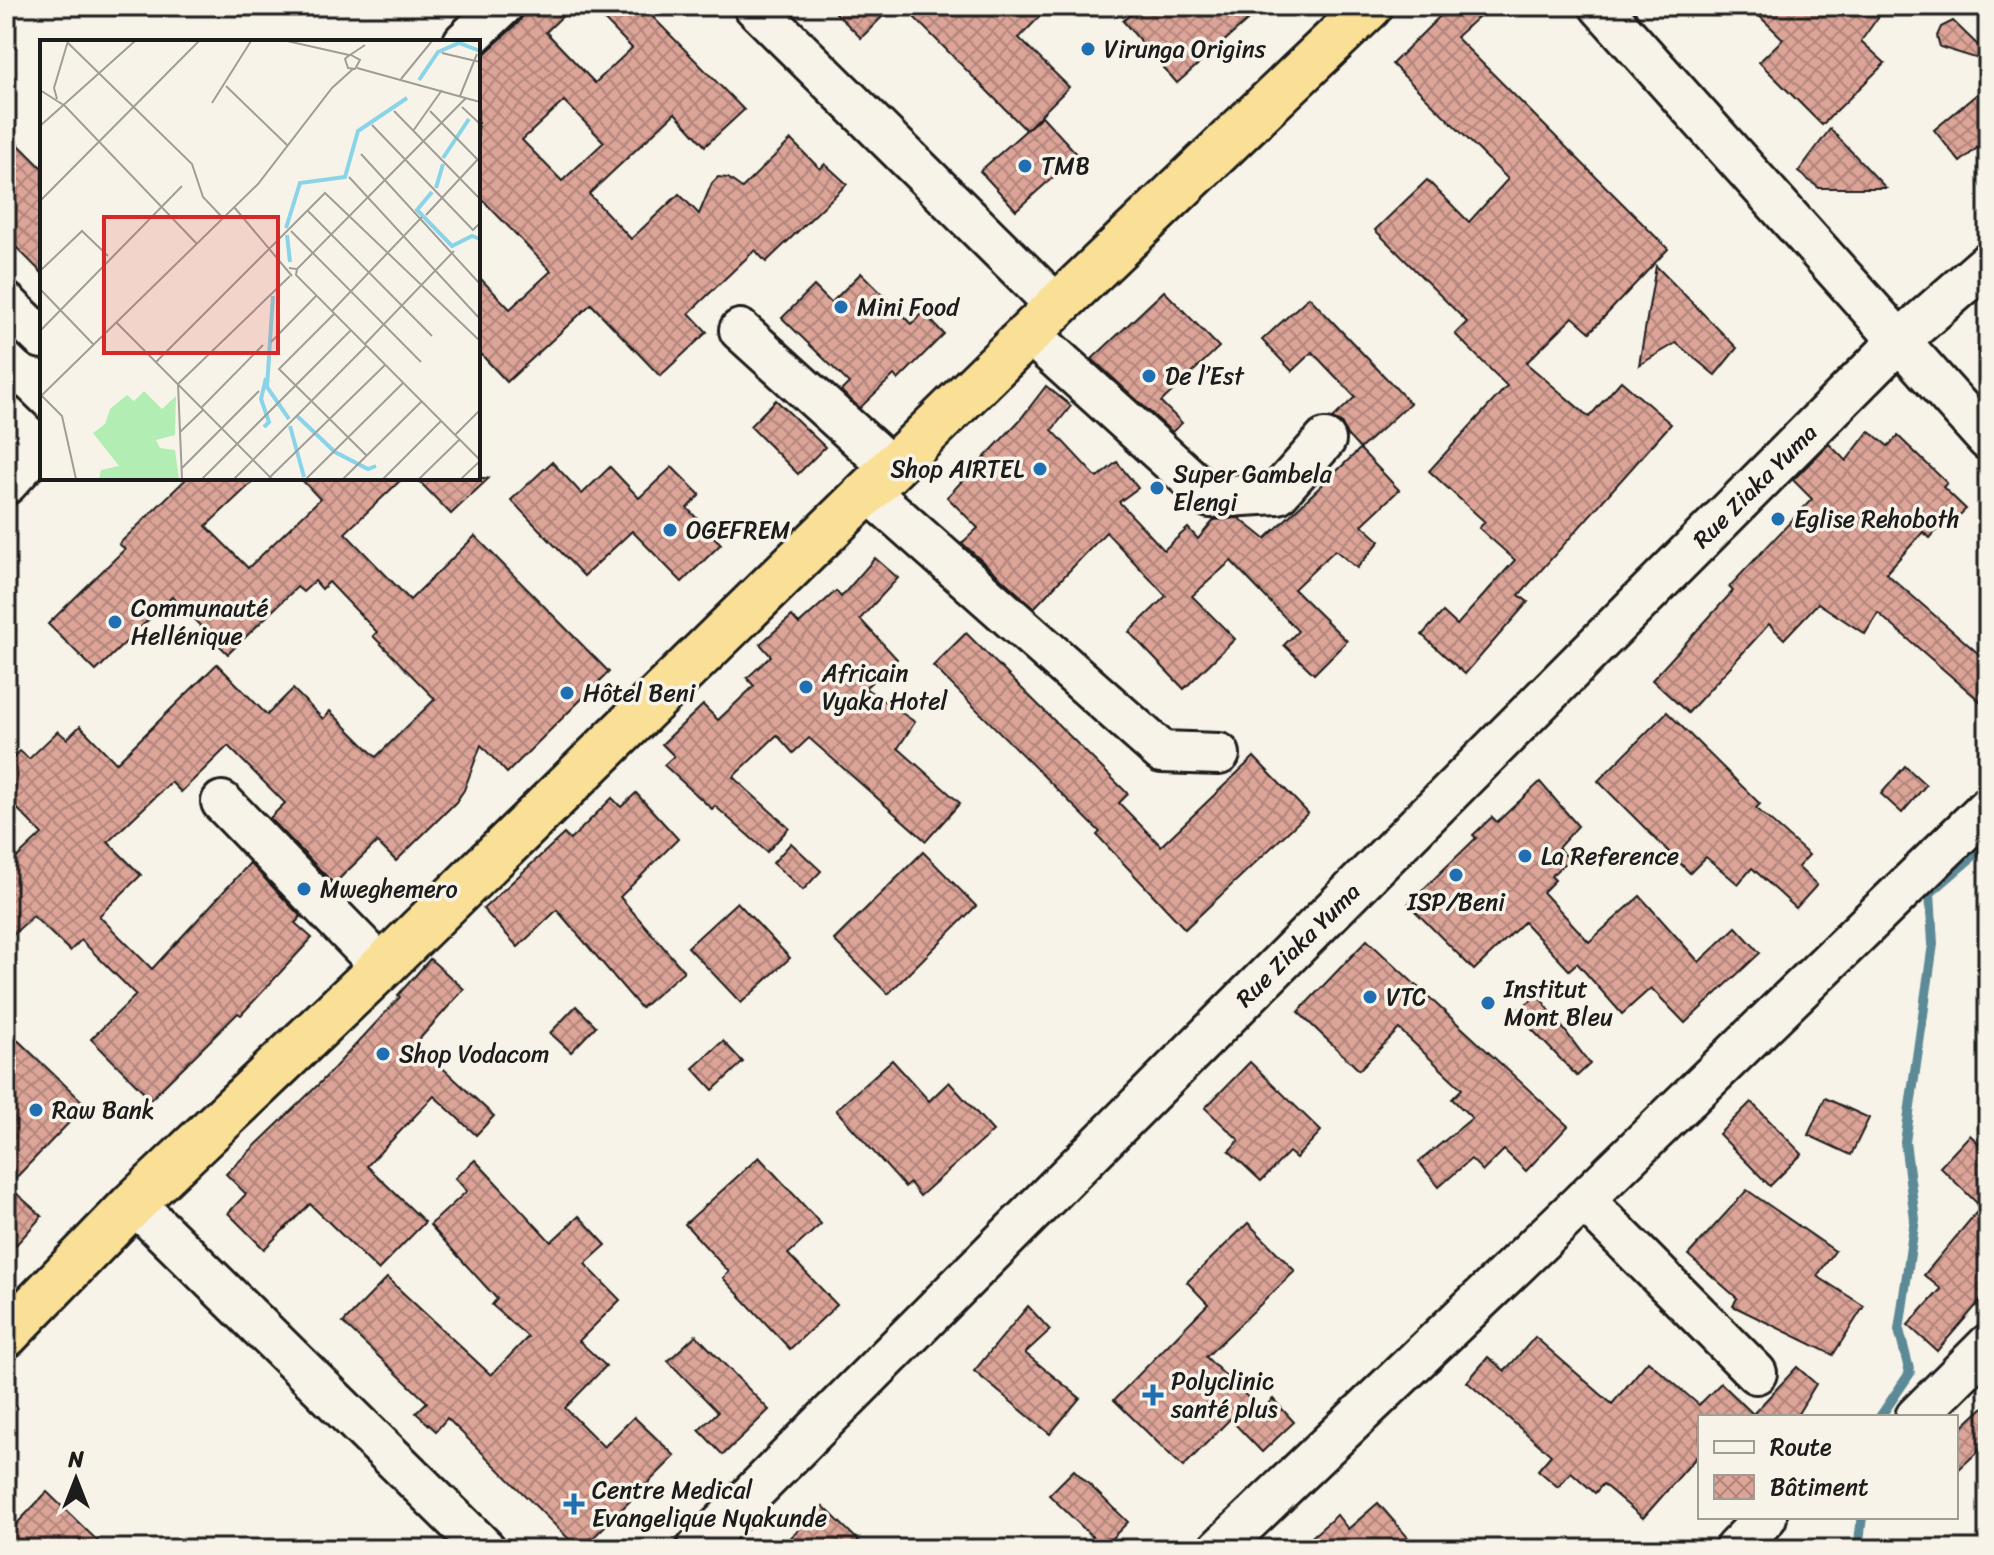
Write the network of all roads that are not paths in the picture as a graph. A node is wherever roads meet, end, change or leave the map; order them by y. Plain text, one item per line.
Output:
1 (502, 6) edge
2 (754, 6) edge
3 (1600, 6) edge
4 (1361, 9) edge
5 (466, 40) edge
6 (1988, 263) edge
7 (6, 303) edge
8 (1044, 320) junction
9 (740, 330) dead end
10 (40, 336) edge
11 (1899, 341) junction
12 (6, 416) edge
13 (1325, 440) dead end
14 (1988, 440) edge
15 (40, 446) edge
16 (880, 480) junction
17 (6, 484) edge
18 (1219, 754) dead end
19 (222, 802) dead end
20 (1988, 807) edge
21 (382, 967) junction
22 (1584, 1200) junction
23 (134, 1203) junction
24 (6, 1335) edge
25 (1988, 1345) edge
26 (1756, 1373) dead end
27 (1918, 1415) edge
28 (1764, 1519) edge
29 (485, 1549) edge
30 (697, 1549) edge
31 (1219, 1549) edge
32 (1735, 1549) edge

1 - 5 street
2 - 8 street
3 - 11 street
4 - 8 highway
6 - 11 street, Rue Ziaka Yuma
7 - 10 street
8 - 13 street
8 - 16 highway
9 - 16 street
11 - 14 street
11 - 30 street, Rue Ziaka Yuma
12 - 15 street
15 - 17 street
16 - 18 street
16 - 21 highway
19 - 21 street
20 - 22 street
21 - 23 highway
22 - 26 street
22 - 31 street
23 - 24 highway
23 - 29 street
25 - 27 street
28 - 32 street

